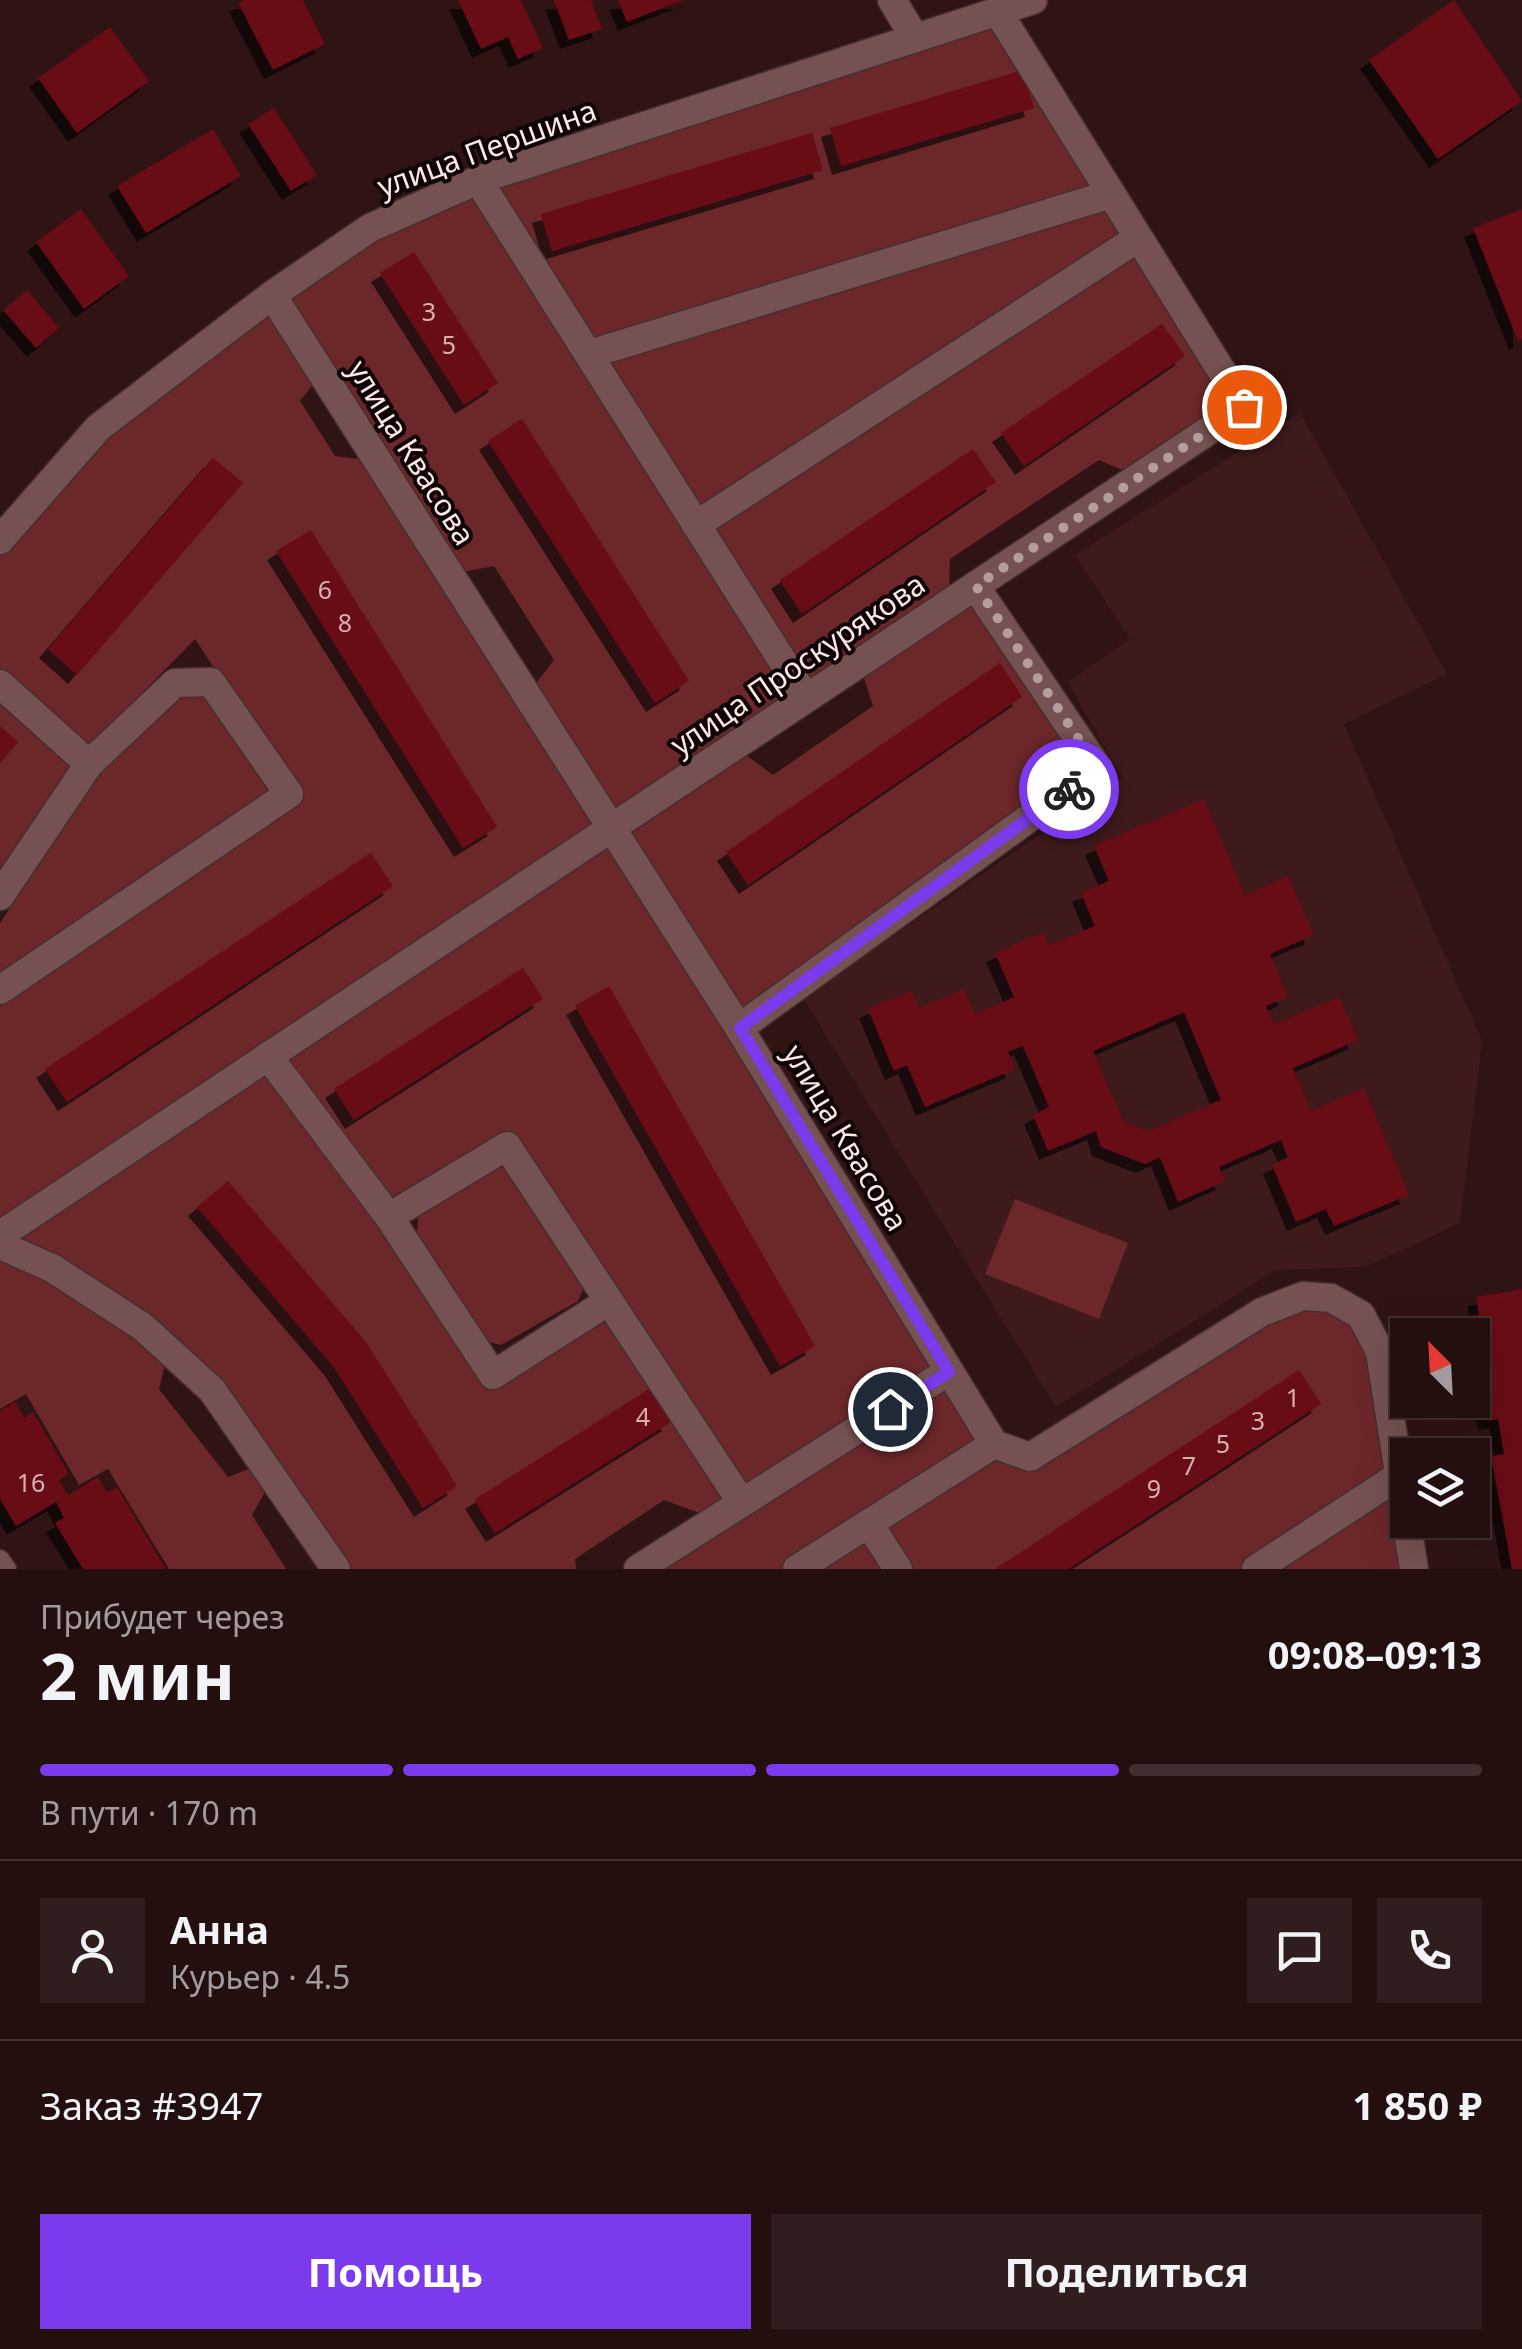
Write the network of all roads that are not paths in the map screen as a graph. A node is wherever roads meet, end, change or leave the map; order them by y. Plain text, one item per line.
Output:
1 (892, 0) edge
2 (1033, 0) edge
3 (998, 12) junction
4 (915, 38) junction
5 (478, 180) junction
6 (1111, 194) junction
7 (1138, 238) junction
8 (272, 295) junction
9 (590, 354) junction
10 (696, 526) junction
11 (0, 540) edge
12 (976, 586) junction
13 (0, 684) edge
14 (806, 698) junction
15 (90, 764) junction
16 (611, 828) junction
17 (0, 896) edge
18 (0, 990) edge
19 (740, 1028) junction
20 (268, 1056) junction
21 (390, 1217) junction
22 (0, 1235) edge
23 (0, 1245) edge
24 (609, 1301) junction
25 (949, 1372) junction
26 (1394, 1438) edge
27 (994, 1444) junction
28 (1390, 1482) edge
29 (742, 1502) junction
30 (869, 1524) junction
31 (1409, 1538) edge
32 (0, 1559) edge
33 (7, 1569) edge
34 (336, 1569) edge
35 (638, 1569) edge
36 (797, 1569) edge
37 (898, 1569) edge
38 (1256, 1569) edge
39 (1414, 1569) edge

1 - 4 street
2 - 3 street, улица Першина
3 - 4 street, улица Першина
3 - 6 street, улица Проскурякова
4 - 5 street, улица Першина
5 - 8 street, улица Першина
5 - 9 street
6 - 7 street, улица Проскурякова
6 - 9 street
7 - 10 street
7 - 12 street, улица Проскурякова
8 - 11 street, улица Першина
8 - 16 street, улица Квасова
9 - 10 street
10 - 14 street
12 - 14 street, улица Проскурякова
12 - 19 street
13 - 15 street
14 - 16 street, улица Проскурякова
15 - 17 street
15 - 18 street
16 - 19 street, улица Квасова
16 - 20 street, улица Проскурякова
19 - 25 street, улица Квасова
20 - 21 street
20 - 22 street, улица Проскурякова
21 - 24 street
21 - 24 street
23 - 34 street
24 - 29 street
25 - 27 street, улица Квасова
25 - 29 street
26 - 27 street
27 - 30 street
28 - 38 street
29 - 35 street
30 - 36 street
30 - 37 street
31 - 39 street
32 - 33 lane

